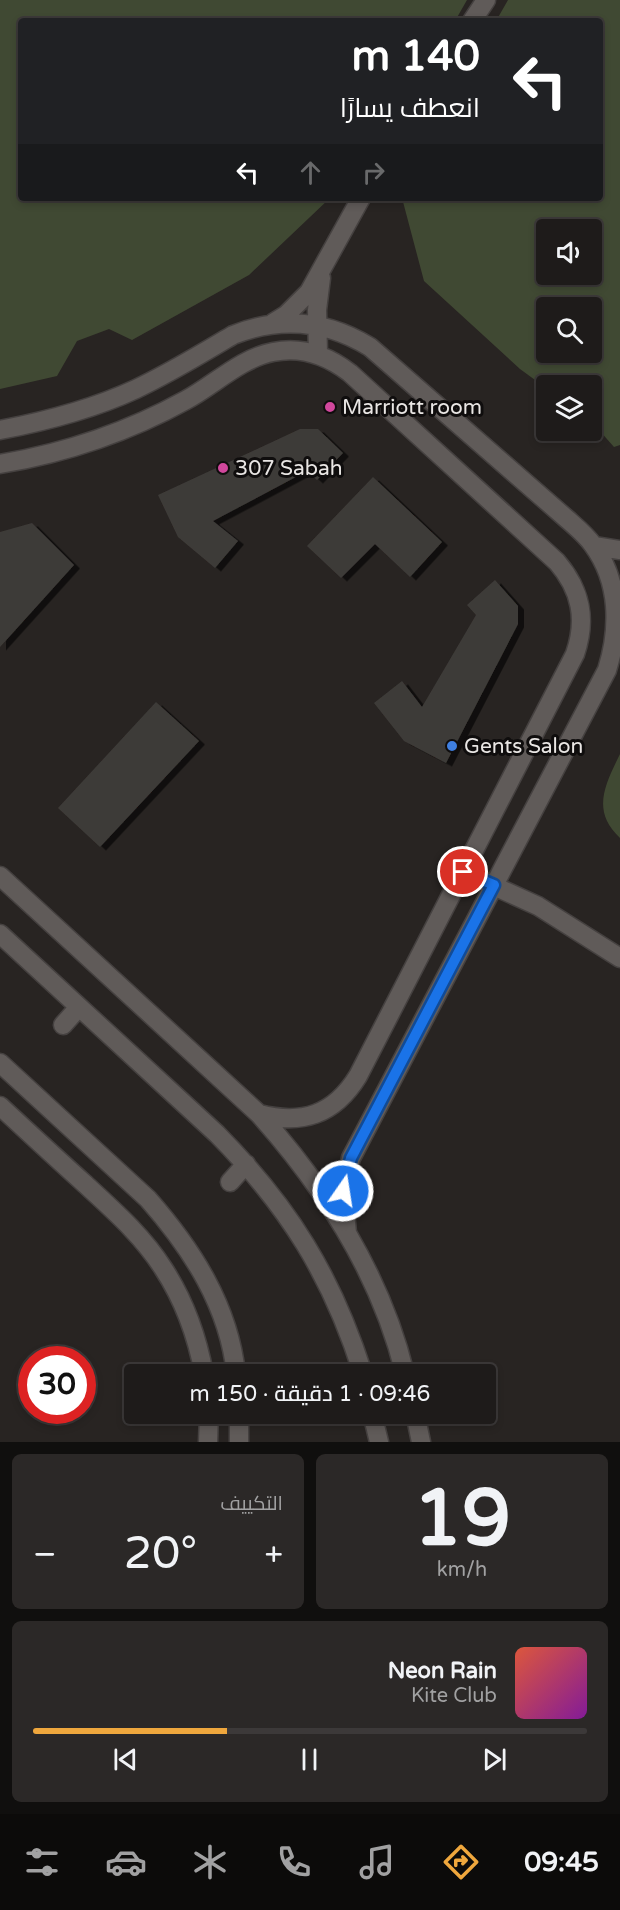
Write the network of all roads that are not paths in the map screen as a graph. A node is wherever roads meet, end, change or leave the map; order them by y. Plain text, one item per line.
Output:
1 (486, 0) edge
2 (474, 18) edge
3 (359, 201) edge
4 (325, 265) junction
5 (273, 323) junction
6 (316, 324) junction
7 (318, 354) junction
8 (0, 430) edge
9 (0, 464) edge
10 (594, 546) junction
11 (620, 550) edge
12 (618, 622) edge
13 (463, 872) junction
14 (0, 876) edge
15 (494, 885) junction
16 (0, 934) edge
17 (620, 958) edge
18 (79, 1007) junction
19 (63, 1025) dead end
20 (0, 1063) edge
21 (0, 1106) edge
22 (259, 1114) junction
23 (246, 1164) junction
24 (230, 1182) dead end
25 (347, 1233) junction
26 (201, 1364) edge
27 (234, 1364) edge
28 (359, 1364) edge
29 (402, 1364) edge
30 (209, 1424) edge
31 (239, 1424) edge
32 (375, 1424) edge
33 (417, 1424) edge
34 (208, 1442) edge
35 (239, 1442) edge
36 (379, 1442) edge
37 (421, 1442) edge

1 - 2 street
3 - 4 street
4 - 5 street
4 - 6 street
5 - 6 street
5 - 8 street
6 - 7 street
6 - 10 street
7 - 9 street
7 - 13 street
10 - 11 street
10 - 12 street
12 - 15 street
13 - 15 street
13 - 22 street
14 - 22 street
15 - 17 street
15 - 25 street
16 - 18 street
18 - 19 street
18 - 23 street
20 - 27 street
21 - 26 street
22 - 25 street
23 - 24 street
23 - 28 street
25 - 29 street
30 - 34 street
31 - 35 street
32 - 36 street
33 - 37 street

